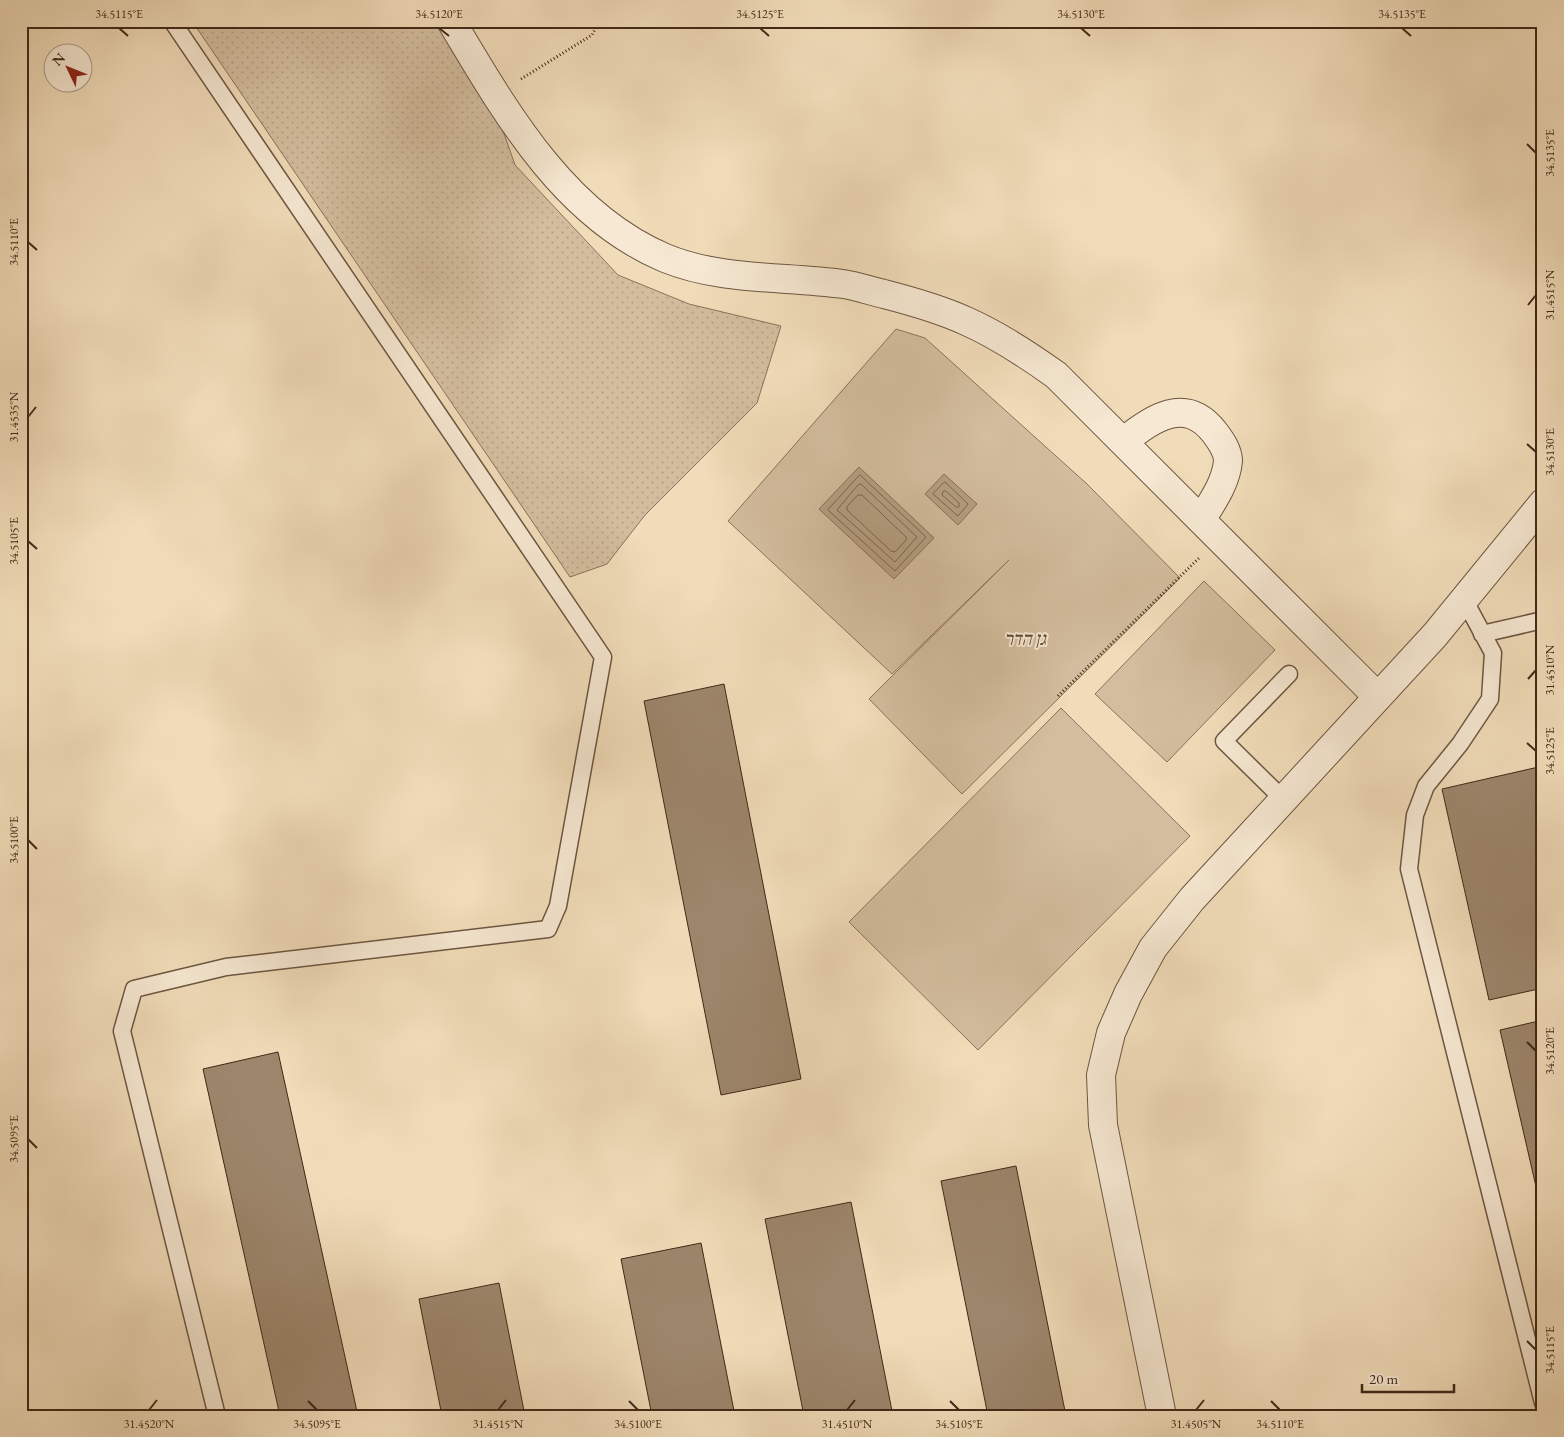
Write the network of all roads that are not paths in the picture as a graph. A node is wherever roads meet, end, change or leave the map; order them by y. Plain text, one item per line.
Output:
1 (172, 21) edge
2 (451, 21) edge
3 (1123, 442) junction
4 (1543, 503) edge
5 (1210, 529) junction
6 (1465, 601) junction
7 (1543, 620) edge
8 (1482, 634) junction
9 (1289, 674) dead end
10 (1378, 696) junction
11 (1284, 800) junction
12 (1543, 1403) edge
13 (217, 1416) edge
14 (1162, 1416) edge

1 - 13 lane
2 - 3 street
3 - 5 street
3 - 5 street
4 - 6 street
5 - 10 street
6 - 8 lane
6 - 10 street
7 - 8 lane
8 - 12 lane
9 - 11 lane
10 - 11 street
11 - 14 street

